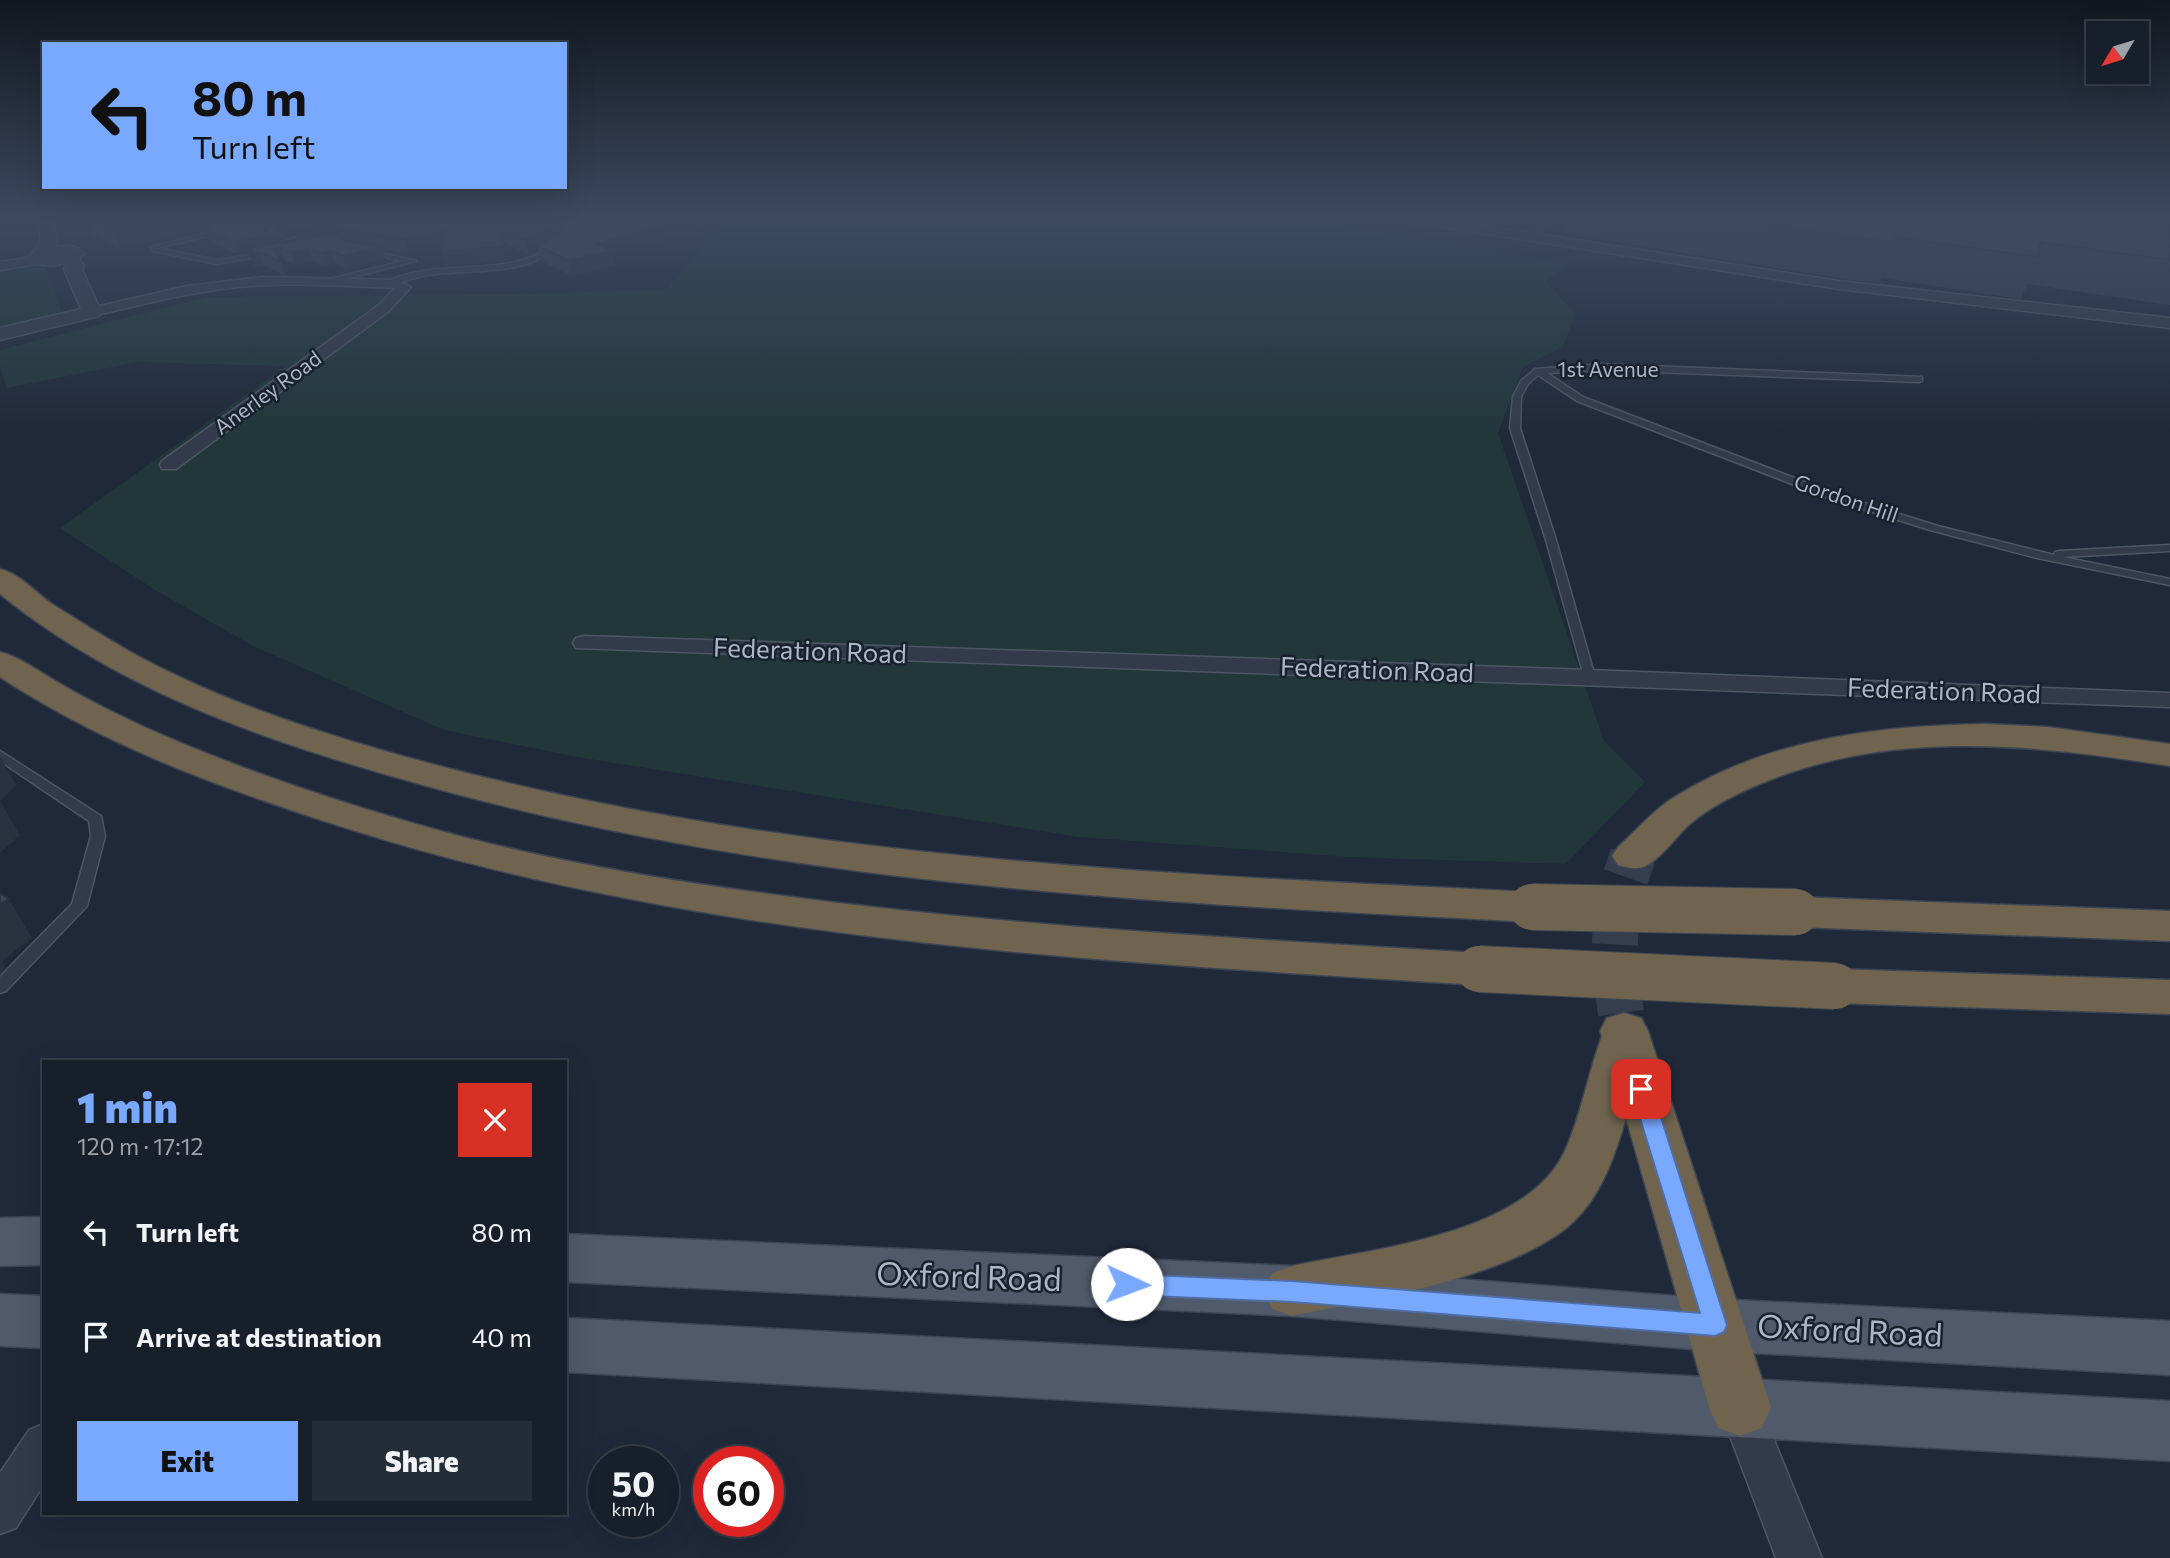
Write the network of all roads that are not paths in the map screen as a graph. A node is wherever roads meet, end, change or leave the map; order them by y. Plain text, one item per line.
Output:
1 (77, 291) edge
2 (192, 291) edge
3 (400, 291) edge
4 (1889, 291) edge
5 (92, 312) junction
6 (2170, 323) edge
7 (0, 334) edge
8 (1538, 371) junction
9 (1919, 379) dead end
10 (169, 465) dead end
11 (2170, 548) edge
12 (2040, 556) junction
13 (0, 578) edge
14 (2170, 582) edge
15 (584, 643) dead end
16 (0, 662) edge
17 (1589, 677) junction
18 (2170, 700) edge
19 (0, 755) edge
20 (2170, 755) edge
21 (1633, 856) tunnel mouth
22 (2170, 926) edge
23 (0, 987) edge
24 (2170, 997) edge
25 (42, 1241) edge
26 (0, 1242) edge
27 (567, 1258) edge
28 (1292, 1292) junction
29 (0, 1320) edge
30 (42, 1322) edge
31 (1715, 1325) junction
32 (567, 1345) edge
33 (2170, 1348) edge
34 (1740, 1407) junction
35 (2170, 1432) edge
36 (42, 1448) edge
37 (0, 1512) edge
38 (1799, 1558) edge

1 - 5 street
2 - 5 street
3 - 10 street, Anerley Road
4 - 6 street
5 - 7 street
8 - 9 lane, 1st Avenue
8 - 12 lane, Gordon Hill
8 - 17 lane, 1st Avenue
11 - 12 lane
12 - 14 lane, Gordon Hill
13 - 22 highway, bridge
15 - 17 street, Federation Road
16 - 24 highway, bridge
17 - 18 street, Federation Road
19 - 23 lane
20 - 21 highway
25 - 26 main road
27 - 28 main road, Oxford Road
28 - 31 main road, Oxford Road
28 - 31 highway
29 - 30 main road
31 - 33 main road, Oxford Road
31 - 34 highway
32 - 34 main road
34 - 35 main road
34 - 38 street
36 - 37 street

